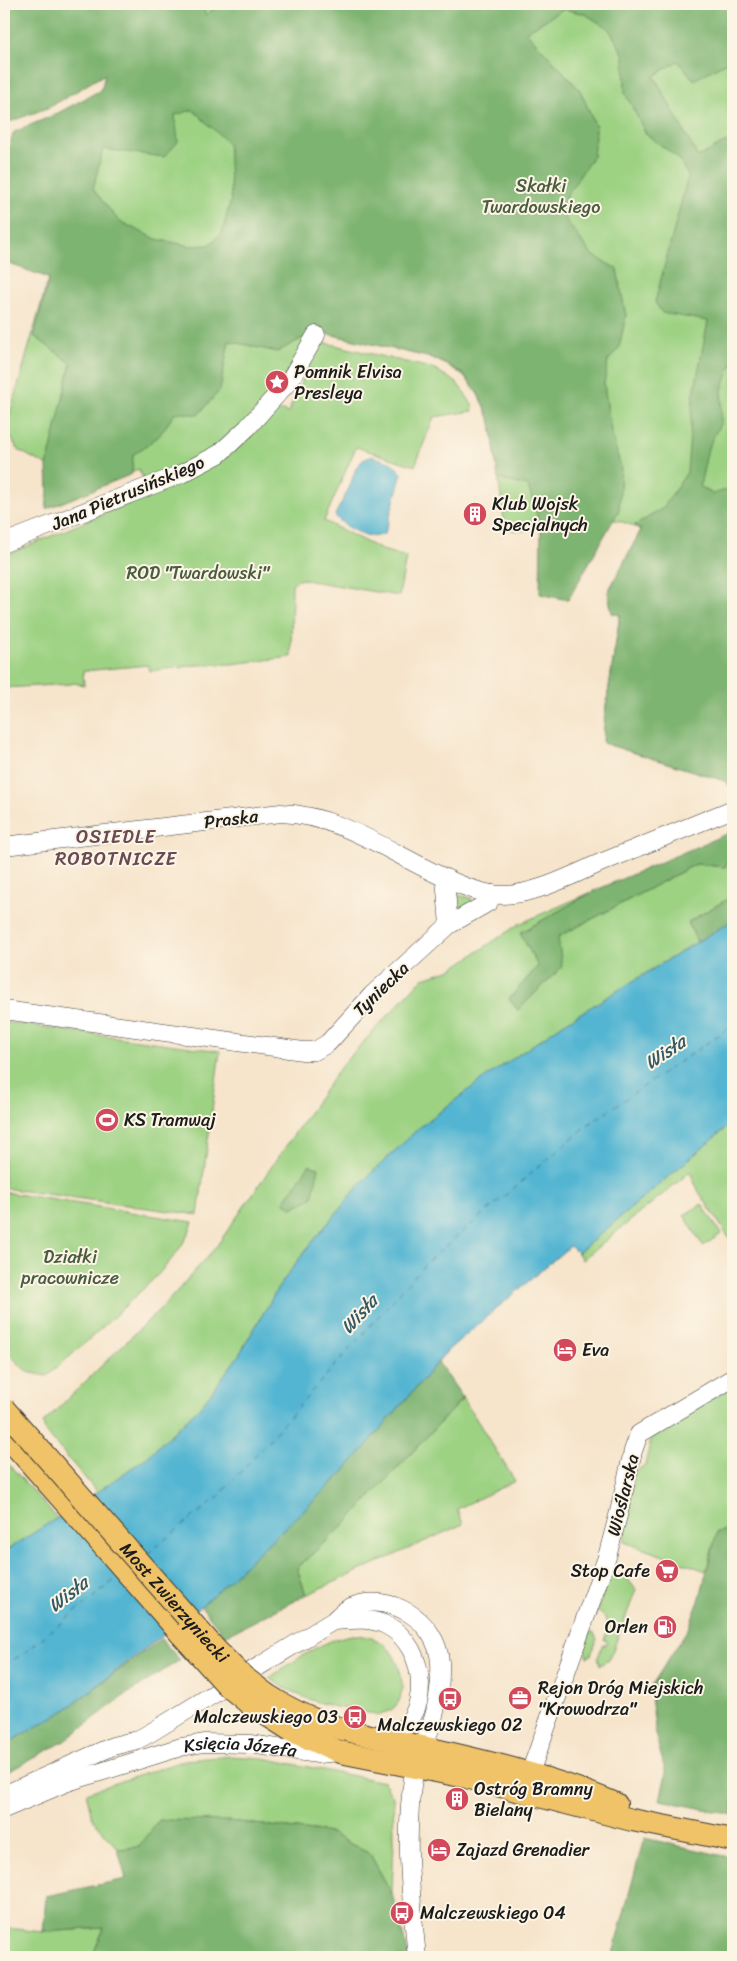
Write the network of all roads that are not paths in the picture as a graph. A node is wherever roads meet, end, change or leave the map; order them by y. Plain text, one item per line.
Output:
1 (316, 335) dead end
2 (4, 543) edge
3 (733, 809) edge
4 (4, 846) edge
5 (445, 878) junction
6 (492, 894) junction
7 (449, 925) junction
8 (4, 1010) edge
9 (733, 1378) edge
10 (4, 1409) edge
11 (4, 1433) edge
12 (333, 1621) junction
13 (259, 1700) junction
14 (385, 1739) junction
15 (137, 1740) junction
16 (340, 1752) junction
17 (419, 1757) junction
18 (530, 1773) junction
19 (68, 1782) junction
20 (492, 1783) junction
21 (4, 1795) edge
22 (544, 1798) junction
23 (4, 1809) edge
24 (677, 1828) junction
25 (733, 1840) edge
26 (417, 1957) edge

1 - 2 street, Jana Pietrusińskiego
3 - 6 street
4 - 5 street, Praska
5 - 6 street, Praska
5 - 7 street
6 - 7 street, Tyniecka
7 - 8 street, Tyniecka
9 - 18 street, Wioślarska
10 - 13 main road, Most Zwierzyniecki, bridge
11 - 13 main road, Most Zwierzyniecki, bridge
12 - 14 street, Księcia Józefa
12 - 15 street, Księcia Józefa
12 - 17 street, Księcia Józefa
13 - 14 main road, Most Zwierzyniecki
13 - 16 main road, Most Zwierzyniecki
14 - 17 main road, Księcia Józefa
15 - 19 street, Księcia Józefa
15 - 21 street, Księcia Józefa
16 - 17 main road, Księcia Józefa
16 - 19 street, Księcia Józefa
17 - 18 main road, Księcia Józefa
17 - 20 main road, Księcia Józefa
17 - 26 street
18 - 20 street
18 - 22 street
18 - 24 main road, Księcia Józefa
19 - 23 street, Księcia Józefa
20 - 22 main road, Księcia Józefa
22 - 24 main road, Księcia Józefa
24 - 25 main road, Księcia Józefa

